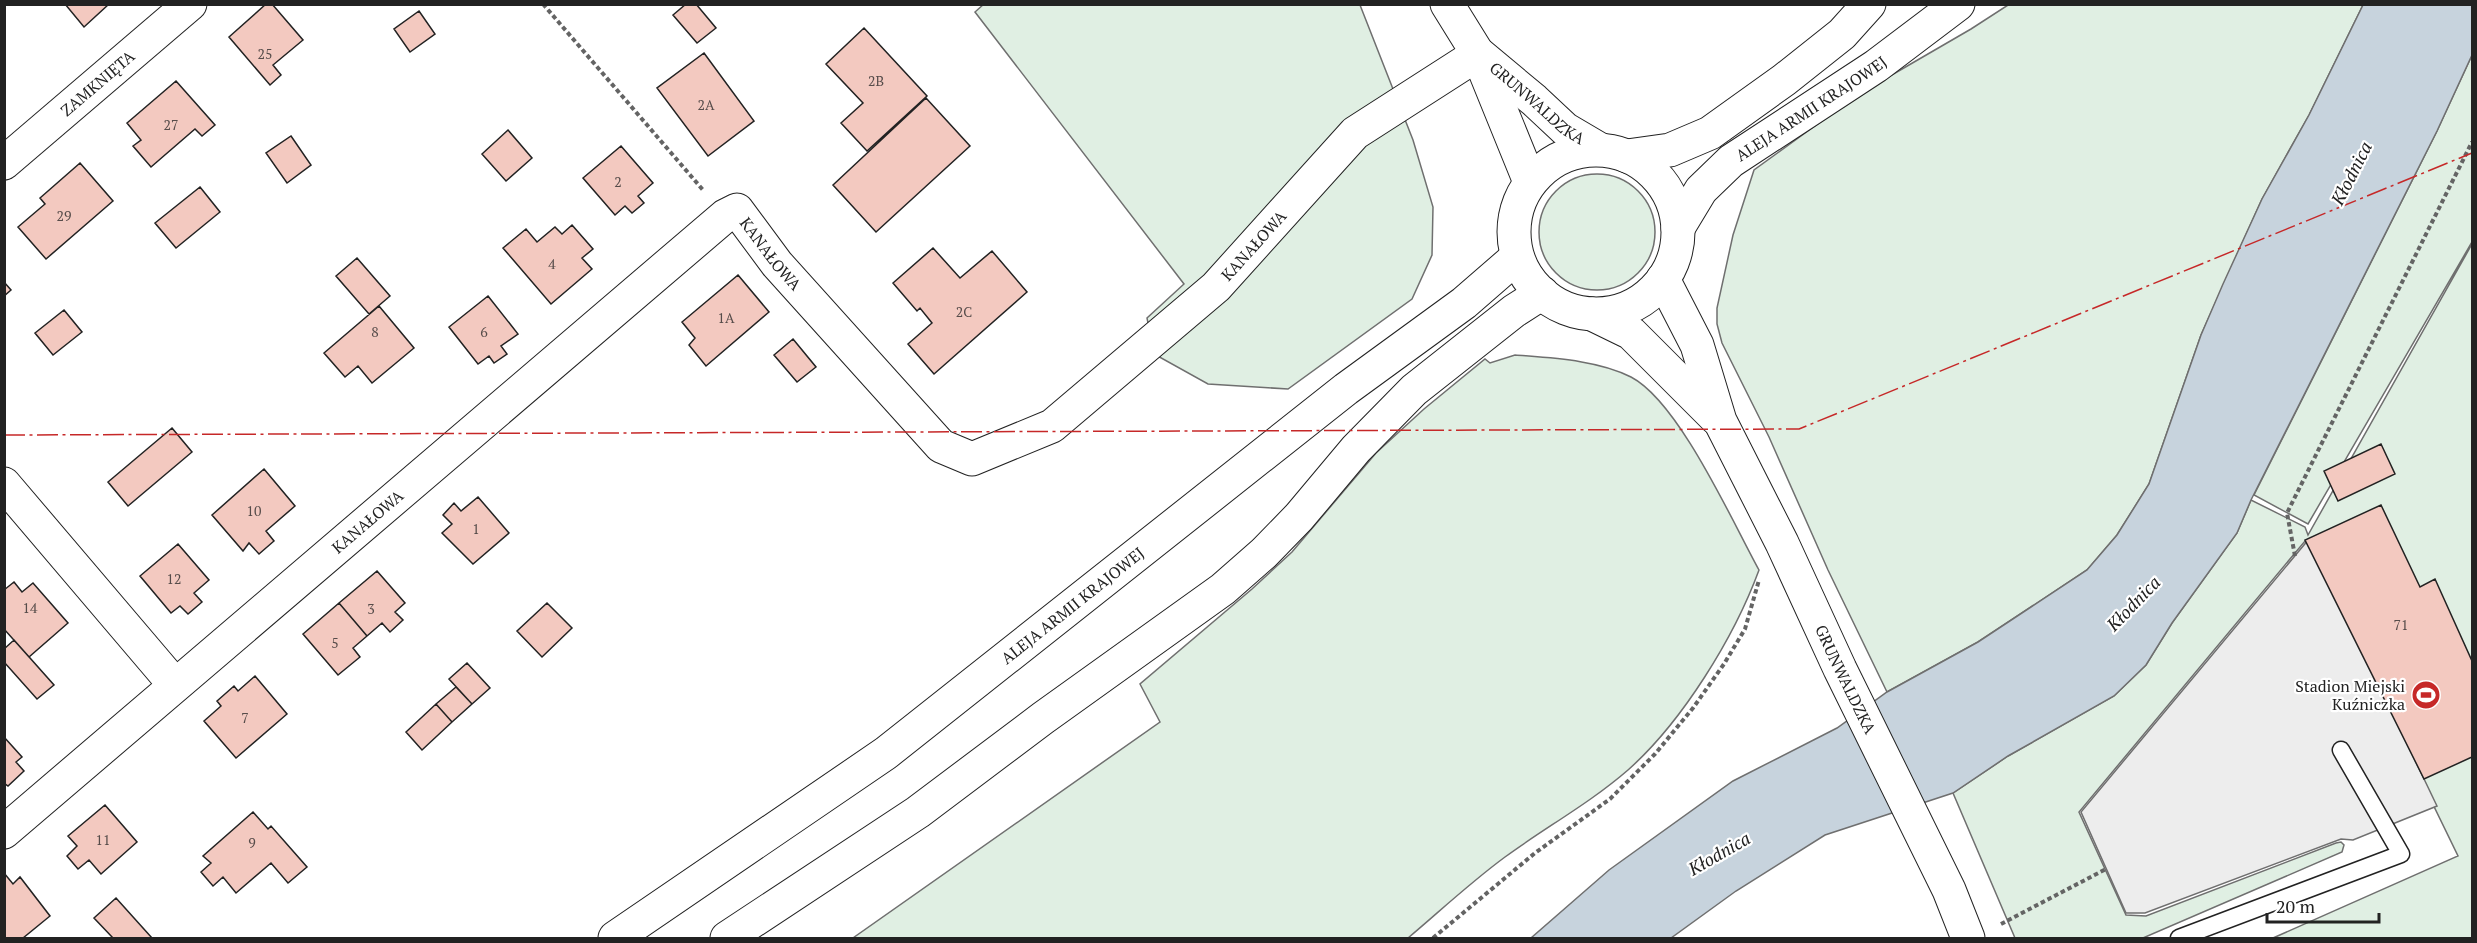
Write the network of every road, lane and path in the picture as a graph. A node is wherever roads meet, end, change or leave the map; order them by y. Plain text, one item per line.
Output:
1 (190, 4) edge
2 (543, 4) edge
3 (1447, 4) edge
4 (1869, 4) edge
5 (1958, 4) edge
6 (1478, 54) junction
7 (2472, 142) edge
8 (1613, 152) junction
9 (4, 163) edge
10 (1530, 182) junction
11 (725, 216) junction
12 (1678, 228) junction
13 (1517, 257) junction
14 (1663, 279) junction
15 (1542, 294) junction
16 (1592, 314) junction
17 (1720, 421) junction
18 (4, 484) edge
19 (1782, 543) junction
20 (2295, 556) dead end
21 (175, 685) junction
22 (2341, 750) dead end
23 (4, 832) edge
24 (2106, 869) dead end
25 (2000, 925) dead end
26 (615, 939) edge
27 (727, 939) edge
28 (1433, 939) edge
29 (1968, 939) edge
30 (2179, 939) edge

1 - 9 street, ZAMKNIĘTA
2 - 11 path
3 - 6 street, GRUNWALDZKA
4 - 8 street, ALEJA ARMII KRAJOWEJ
5 - 12 street, ALEJA ARMII KRAJOWEJ
6 - 8 street, GRUNWALDZKA
6 - 10 street, GRUNWALDZKA
6 - 11 street, KANAŁOWA
7 - 20 path
8 - 10 street, ALEJA ARMII KRAJOWEJ
8 - 12 street, ALEJA ARMII KRAJOWEJ
10 - 13 street, ALEJA ARMII KRAJOWEJ
11 - 21 street, KANAŁOWA
12 - 14 street, ALEJA ARMII KRAJOWEJ
13 - 15 street, ALEJA ARMII KRAJOWEJ
13 - 26 street, ALEJA ARMII KRAJOWEJ
14 - 16 street, ALEJA ARMII KRAJOWEJ
14 - 17 street, GRUNWALDZKA
15 - 16 street, ALEJA ARMII KRAJOWEJ
15 - 27 street
16 - 17 street, GRUNWALDZKA
17 - 19 street, GRUNWALDZKA
18 - 21 street
19 - 28 path
19 - 29 street, GRUNWALDZKA
21 - 23 street, KANAŁOWA
22 - 30 lane
24 - 25 path

